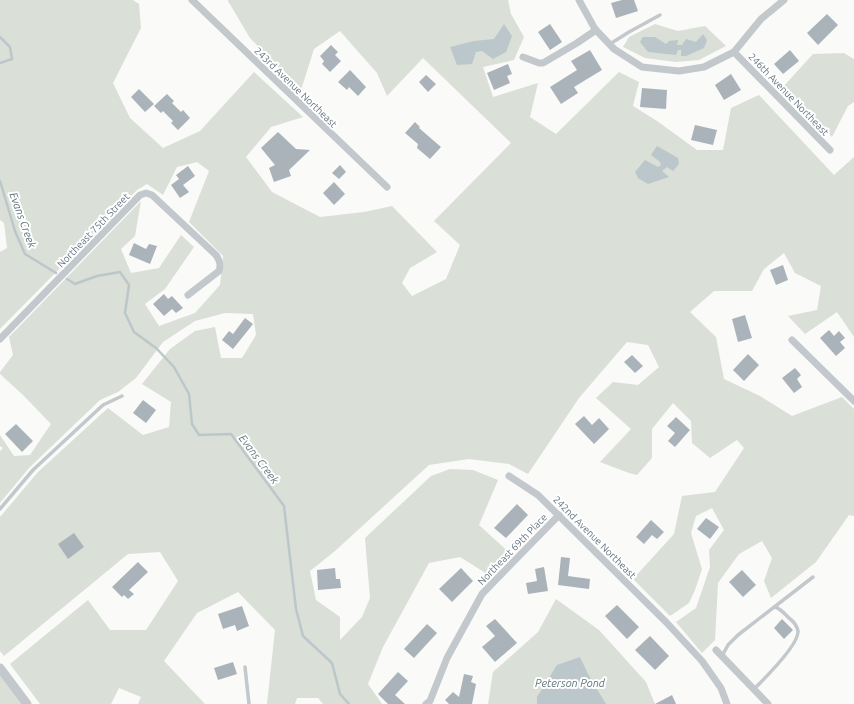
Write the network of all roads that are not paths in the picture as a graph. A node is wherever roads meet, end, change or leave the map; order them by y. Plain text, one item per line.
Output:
1 (192, 0) edge
2 (579, 0) edge
3 (784, 0) edge
4 (660, 15) dead end
5 (596, 30) junction
6 (609, 45) junction
7 (734, 52) junction
8 (523, 57) dead end
9 (830, 150) dead end
10 (387, 187) dead end
11 (188, 295) dead end
12 (0, 339) edge
13 (792, 340) dead end
14 (122, 396) dead end
15 (854, 402) edge
16 (509, 476) dead end
17 (0, 510) edge
18 (559, 515) junction
19 (813, 577) dead end
20 (775, 607) junction
21 (716, 650) dead end
22 (722, 656) junction
23 (245, 667) dead end
24 (0, 668) edge
25 (754, 689) junction
26 (27, 704) edge
27 (249, 704) edge
28 (426, 704) edge
29 (727, 704) edge
30 (768, 704) edge

1 - 10 street, 243rd Avenue Northeast
2 - 5 street
3 - 7 street
4 - 6 lane
5 - 6 street
5 - 8 street
6 - 7 street
7 - 9 street, 246th Avenue Northeast
11 - 12 street, Northeast 75th Street
13 - 15 street
14 - 17 lane
16 - 18 street, 242nd Avenue Northeast
18 - 28 street, Northeast 69th Place
18 - 29 street, 242nd Avenue Northeast
19 - 20 lane
20 - 22 lane
20 - 25 lane
21 - 22 street
22 - 25 street
23 - 27 lane
24 - 26 street
25 - 30 street

